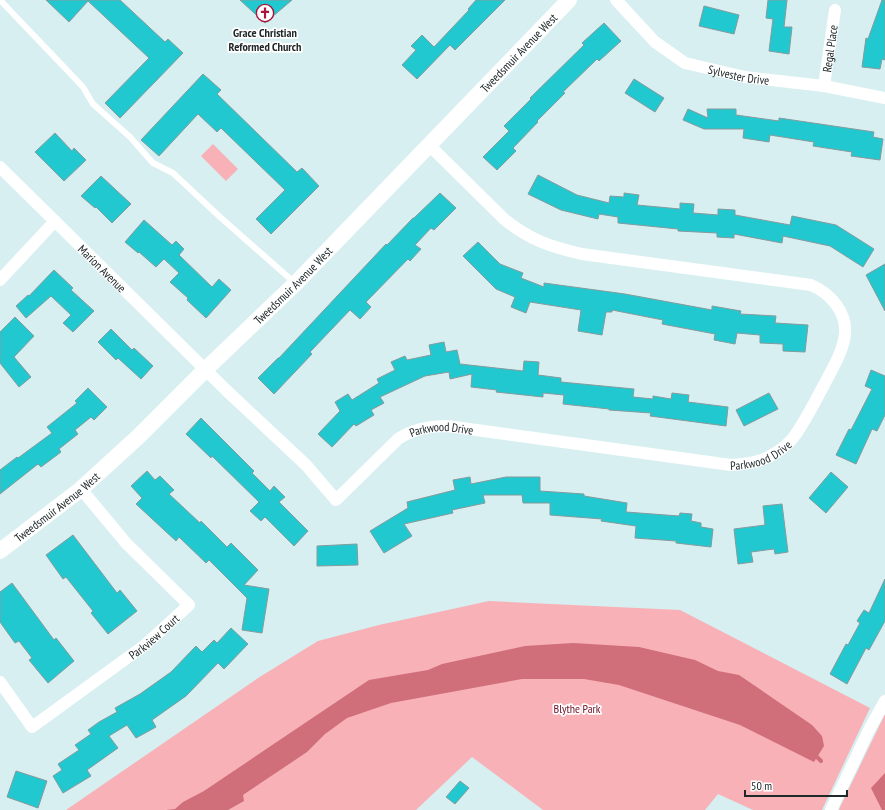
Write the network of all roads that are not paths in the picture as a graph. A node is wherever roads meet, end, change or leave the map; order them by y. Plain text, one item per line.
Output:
1 (0, 0) edge
2 (569, 0) edge
3 (616, 0) edge
4 (835, 10) dead end
5 (824, 86) junction
6 (885, 98) edge
7 (429, 145) junction
8 (0, 167) edge
9 (56, 221) junction
10 (0, 280) edge
11 (296, 283) junction
12 (206, 369) junction
13 (81, 489) junction
14 (0, 551) edge
15 (0, 682) edge
16 (885, 701) edge
17 (831, 810) edge

1 - 11 lane
2 - 7 street, Tweedsmuir Avenue West
3 - 5 street, Sylvester Drive
4 - 5 street, Regal Place
5 - 6 street, Sylvester Drive
7 - 11 street, Tweedsmuir Avenue West
7 - 12 street, Parkwood Drive
8 - 9 street, Marion Avenue
9 - 10 street
9 - 12 street, Marion Avenue
11 - 12 street, Tweedsmuir Avenue West
12 - 13 street, Tweedsmuir Avenue West
13 - 14 street, Tweedsmuir Avenue West
13 - 15 street, Parkview Court
16 - 17 street

